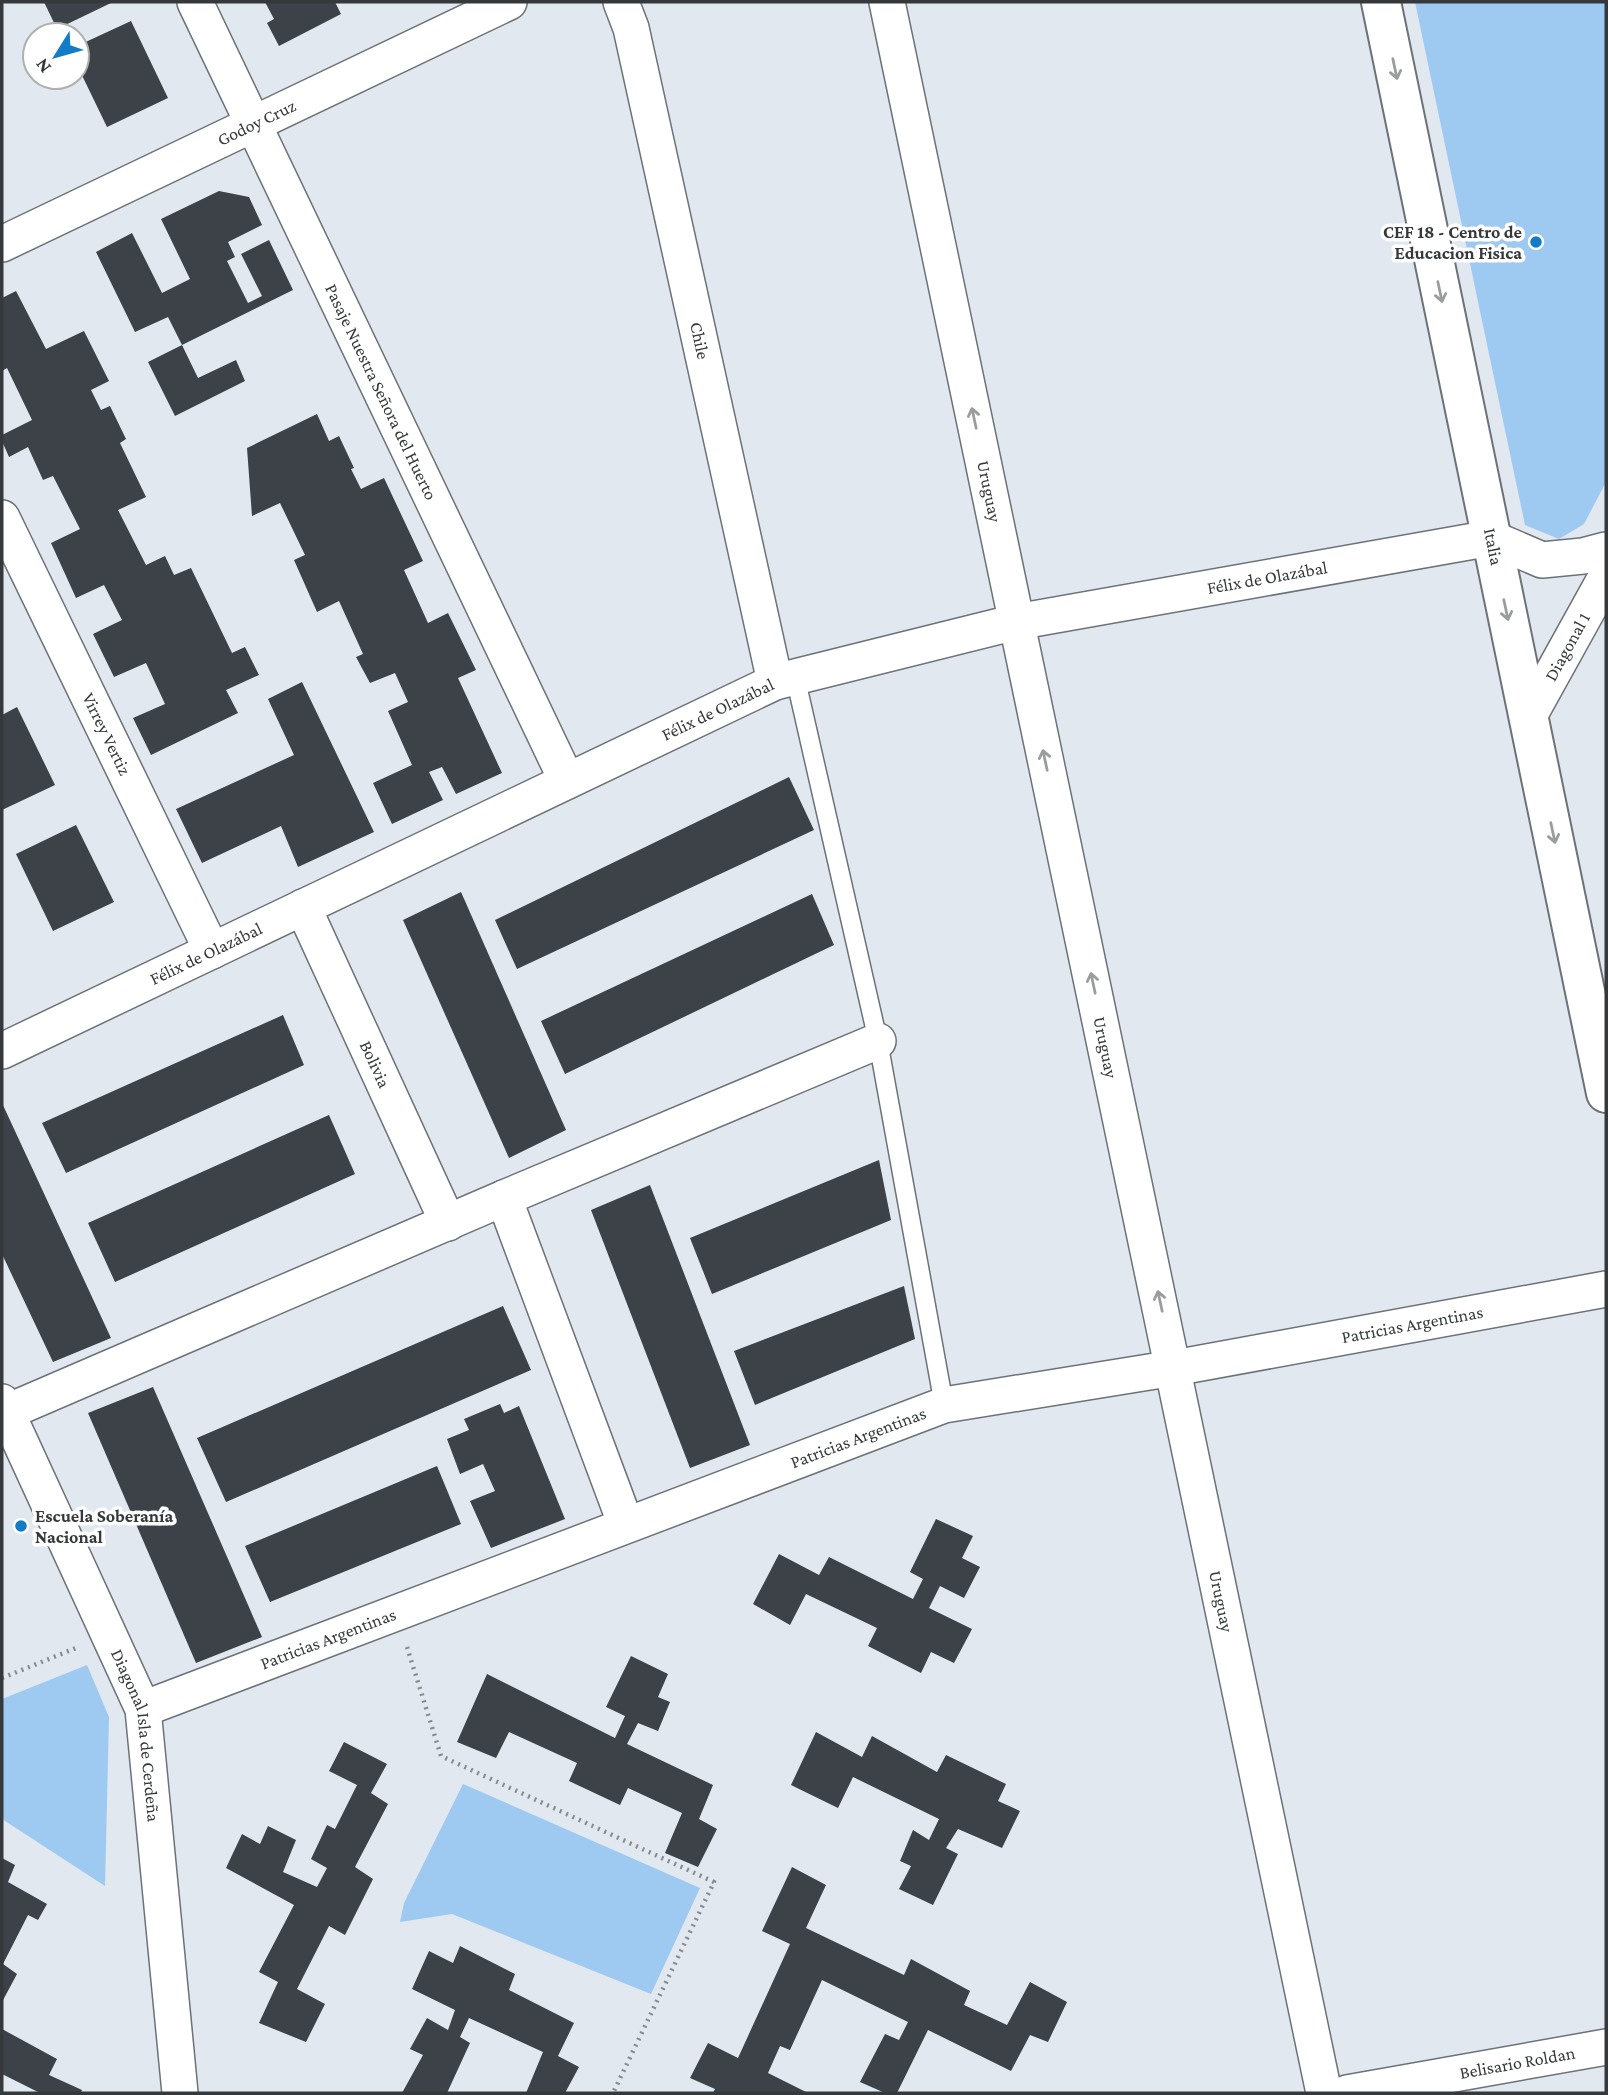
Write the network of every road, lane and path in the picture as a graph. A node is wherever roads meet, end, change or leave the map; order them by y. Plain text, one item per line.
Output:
1 (195, 2) edge
2 (509, 2) edge
3 (621, 2) edge
4 (887, 2) edge
5 (1381, 2) edge
6 (253, 123) junction
7 (2, 244) edge
8 (2, 518) edge
9 (1491, 538) junction
10 (1606, 550) edge
11 (1606, 577) edge
12 (1016, 622) junction
13 (785, 679) junction
14 (1530, 716) junction
15 (567, 781) junction
16 (303, 907) junction
17 (212, 951) junction
18 (878, 1041) junction
19 (2, 1051) edge
20 (1606, 1093) edge
21 (505, 1198) junction
22 (448, 1223) junction
23 (1606, 1289) edge
24 (1174, 1368) junction
25 (944, 1405) junction
26 (4, 1407) edge
27 (626, 1525) junction
28 (396, 1613) junction
29 (109, 1634) junction
30 (2, 1678) edge
31 (143, 1709) junction
32 (1606, 2048) edge
33 (180, 2093) edge
34 (614, 2093) edge
35 (1324, 2093) edge
36 (1347, 2093) edge

1 - 6 street, Pasaje Nuestra Señora del Huerto
2 - 6 street, Godoy Cruz
3 - 13 street, Chile
12 -> 4 street, Uruguay
5 -> 9 street, Italia
6 - 7 street, Godoy Cruz
6 - 15 street, Pasaje Nuestra Señora del Huerto
8 - 17 street, Virrey Vertiz
9 - 10 street
9 - 12 street, Félix de Olazábal
9 -> 14 street, Italia
11 - 14 street, Diagonal 1
12 - 13 street, Félix de Olazábal
24 -> 12 street, Uruguay
13 - 15 street, Félix de Olazábal
13 - 18 lane
14 -> 20 street, Italia
15 - 16 street, Félix de Olazábal
16 - 17 street, Félix de Olazábal
16 - 22 street, Bolivia
17 - 19 street, Félix de Olazábal
18 - 21 street
18 - 25 lane
21 - 22 street
21 - 27 street
22 - 26 street
23 - 24 street, Patricias Argentinas
24 - 25 street, Patricias Argentinas
24 - 35 street, Uruguay
25 - 27 street, Patricias Argentinas
26 - 29 street, Diagonal Isla de Cerdeña
27 - 28 street, Patricias Argentinas
28 - 31 street, Patricias Argentinas
28 - 34 path
29 - 30 path
29 - 31 street, Diagonal Isla de Cerdeña
31 - 33 street, Diagonal Isla de Cerdeña
32 - 36 street, Belisario Roldan

